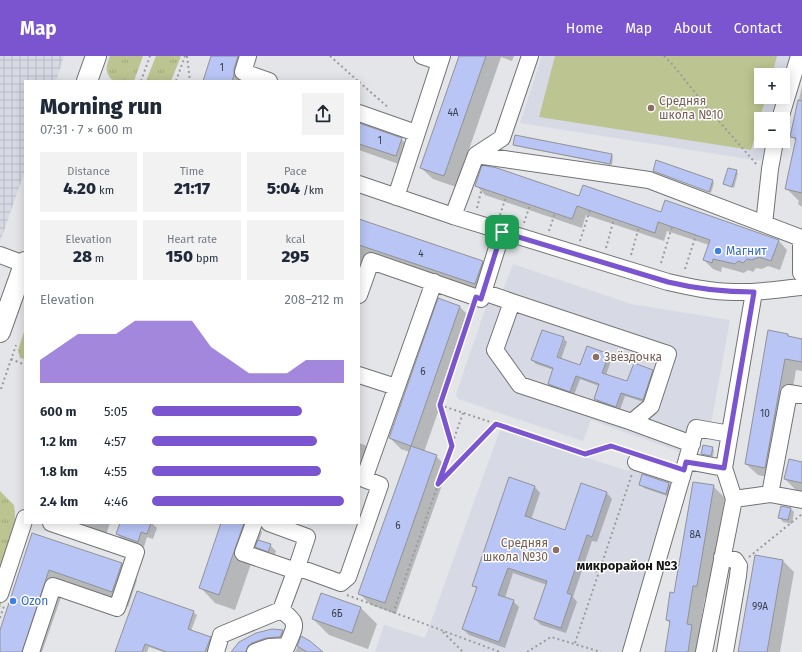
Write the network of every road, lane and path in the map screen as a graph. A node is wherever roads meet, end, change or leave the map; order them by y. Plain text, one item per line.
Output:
1 (96, 56) edge
2 (150, 56) edge
3 (186, 56) edge
4 (248, 56) edge
5 (330, 56) edge
6 (422, 56) edge
7 (530, 56) edge
8 (664, 56) edge
9 (799, 56) edge
10 (441, 59) edge
11 (798, 75) edge
12 (87, 80) edge
13 (141, 80) edge
14 (176, 80) edge
15 (190, 80) edge
16 (266, 80) edge
17 (357, 80) edge
18 (783, 112) edge
19 (360, 113) edge
20 (416, 133) junction
21 (774, 148) edge
22 (476, 155) junction
23 (770, 169) junction
24 (360, 184) edge
25 (482, 188) dead end
26 (396, 197) junction
27 (506, 197) dead end
28 (530, 205) dead end
29 (476, 208) dead end
30 (590, 210) dead end
31 (555, 213) dead end
32 (500, 215) dead end
33 (453, 216) junction
34 (614, 219) dead end
35 (524, 224) dead end
36 (764, 224) junction
37 (639, 227) dead end
38 (672, 227) dead end
39 (502, 232) junction
40 (549, 232) dead end
41 (696, 235) dead end
42 (580, 241) dead end
43 (606, 248) dead end
44 (0, 255) edge
45 (631, 255) dead end
46 (24, 263) edge
47 (661, 263) dead end
48 (24, 266) edge
49 (685, 269) dead end
50 (801, 280) edge
51 (434, 282) junction
52 (360, 292) edge
53 (754, 292) junction
54 (479, 294) junction
55 (512, 302) junction
56 (0, 332) edge
57 (16, 345) dead end
58 (11, 359) junction
59 (24, 365) edge
60 (360, 374) edge
61 (396, 388) junction
62 (1, 389) edge
63 (802, 395) edge
64 (440, 405) junction
65 (463, 413) junction
66 (632, 422) junction
67 (496, 424) junction
68 (730, 434) junction
69 (692, 444) junction
70 (452, 446) junction
71 (635, 457) junction
72 (686, 462) junction
73 (724, 468) junction
74 (682, 477) junction
75 (361, 478) edge
76 (438, 484) junction
77 (770, 494) junction
78 (734, 499) junction
79 (802, 500) edge
80 (802, 514) edge
81 (24, 521) edge
82 (54, 524) edge
83 (254, 524) edge
84 (272, 524) edge
85 (87, 525) dead end
86 (109, 532) dead end
87 (722, 557) junction
88 (576, 565) dead end
89 (739, 566) junction
90 (296, 569) junction
91 (598, 572) junction
92 (0, 594) edge
93 (344, 594) dead end
94 (281, 610) junction
95 (394, 613) junction
96 (442, 631) junction
97 (575, 643) junction
98 (291, 649) edge
99 (31, 652) edge
100 (216, 652) edge
101 (255, 652) edge
102 (463, 652) edge
103 (500, 652) edge
104 (527, 652) edge
105 (601, 652) edge
106 (631, 652) edge
107 (704, 652) edge
108 (725, 652) edge

1 - 12 main road
2 - 13 path
3 - 14 path
3 - 15 path
4 - 16 street
5 - 17 path
6 - 10 street
7 - 22 street
8 - 23 path
9 - 11 street
10 - 20 street
11 - 18 street
19 - 20 street
20 - 26 street
21 - 23 street
22 - 33 street
22 - 36 street
23 - 36 street
24 - 26 street
25 - 29 path
26 - 33 street
27 - 32 path
28 - 35 path
30 - 42 path
31 - 40 path
33 - 39 street
34 - 43 path
36 - 50 street
37 - 45 path
38 - 47 path
39 - 53 street
39 - 54 street
41 - 49 path
44 - 46 street
48 - 56 main road
50 - 53 street
51 - 52 street
51 - 54 street
51 - 61 street
53 - 68 street
54 - 55 street
54 - 64 path
55 - 66 street
55 - 66 street
57 - 58 path
58 - 59 path
58 - 62 path
60 - 61 street
61 - 75 street
63 - 77 street
64 - 65 path
64 - 70 path
65 - 67 path
65 - 70 path
66 - 69 street
67 - 71 path
67 - 76 path
68 - 69 street
68 - 73 street
69 - 72 street
70 - 76 path
71 - 74 street
71 - 91 path
72 - 73 street
72 - 74 street
73 - 78 street
74 - 106 street
75 - 90 street
76 - 95 path
77 - 78 street
77 - 79 street
78 - 87 street
80 - 89 path
81 - 92 street
82 - 99 street
83 - 90 street
84 - 90 street
85 - 86 street
87 - 89 street
87 - 107 street
88 - 91 path
89 - 108 street
90 - 94 street
91 - 97 path
93 - 95 path
94 - 98 street
94 - 100 street
95 - 96 path
96 - 102 path
96 - 103 path
97 - 104 path
97 - 105 path
98 - 101 street

